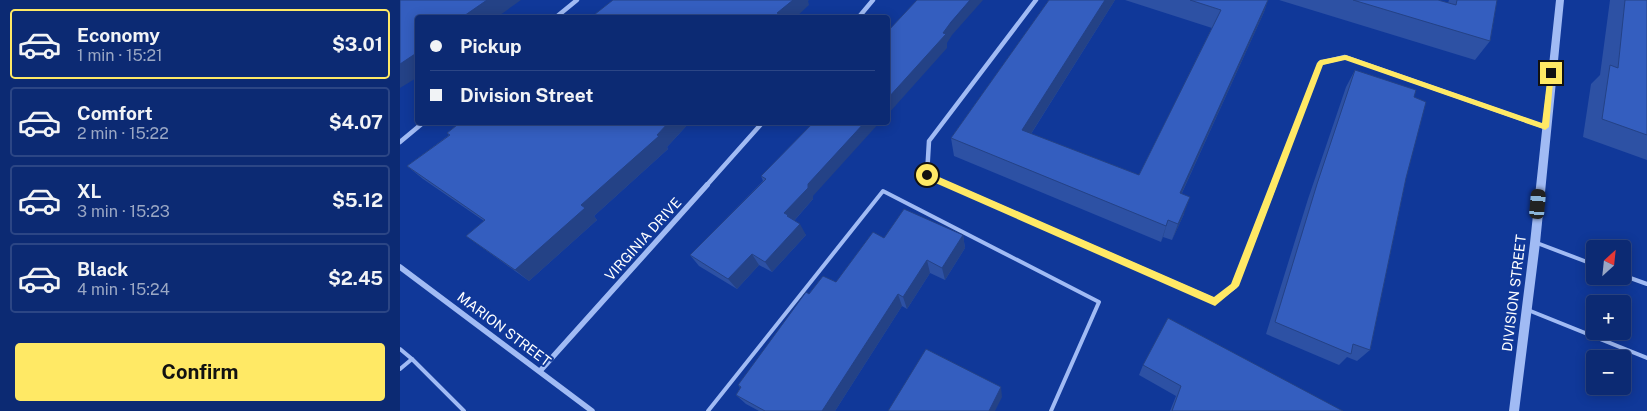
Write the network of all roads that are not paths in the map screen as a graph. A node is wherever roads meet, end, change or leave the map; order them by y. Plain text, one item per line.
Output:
1 (577, 0) edge
2 (873, 0) edge
3 (1036, 0) edge
4 (1560, 0) edge
5 (559, 15) edge
6 (860, 15) edge
7 (420, 125) edge
8 (760, 125) edge
9 (1545, 127) junction
10 (400, 142) edge
11 (1535, 243) junction
12 (1586, 262) edge
13 (400, 267) edge
14 (1631, 278) edge
15 (1647, 284) edge
16 (1526, 309) junction
17 (400, 349) edge
18 (412, 358) junction
19 (1647, 358) edge
20 (400, 369) edge
21 (540, 371) junction
22 (464, 411) edge
23 (592, 411) edge
24 (708, 411) edge
25 (1051, 411) edge
26 (1514, 411) edge

1 - 5 street
2 - 6 street
3 - 9 street
4 - 9 street, DIVISION STREET
7 - 10 street
8 - 21 street, VIRGINIA DRIVE
9 - 11 street, DIVISION STREET
11 - 12 lane
11 - 16 street, DIVISION STREET
13 - 21 street, MARION STREET
14 - 15 lane
16 - 19 lane
16 - 26 street, DIVISION STREET
17 - 18 lane
18 - 20 lane
18 - 22 lane
21 - 23 street, MARION STREET
24 - 25 lane

